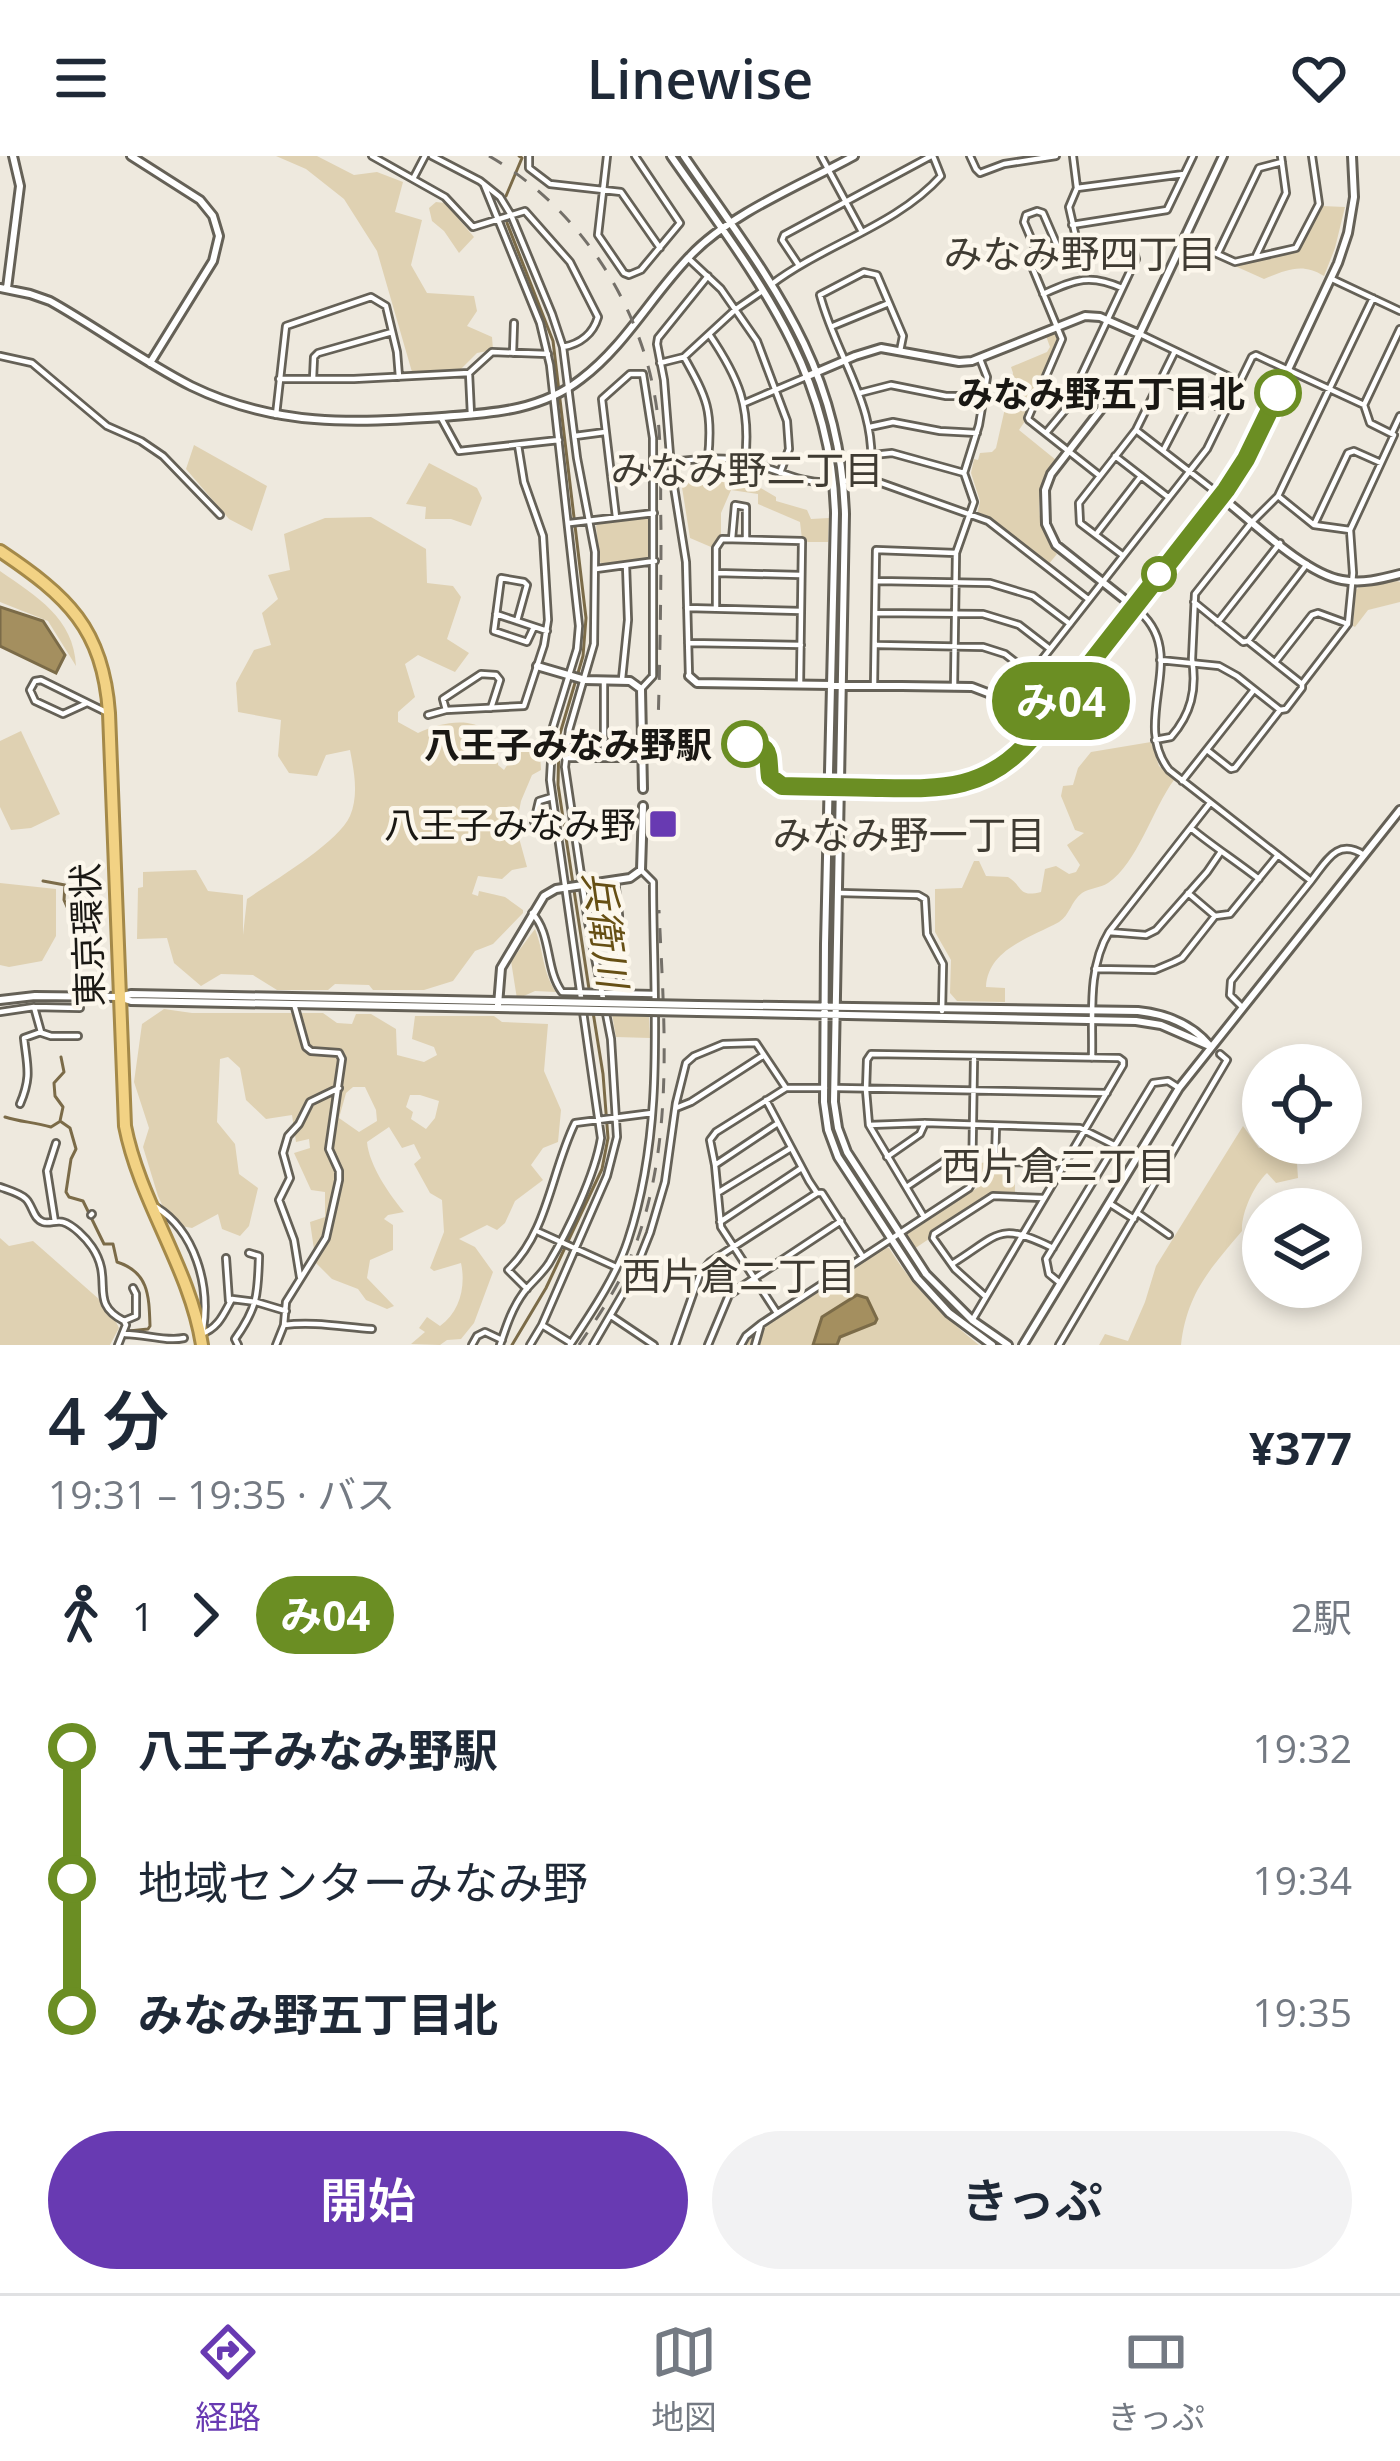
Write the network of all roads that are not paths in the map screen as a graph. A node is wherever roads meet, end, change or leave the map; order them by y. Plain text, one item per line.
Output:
1 (13, 156) edge
2 (131, 156) edge
3 (373, 156) edge
4 (429, 156) edge
5 (529, 156) edge
6 (607, 156) edge
7 (635, 156) edge
8 (670, 156) edge
9 (684, 156) edge
10 (820, 156) edge
11 (854, 156) edge
12 (932, 156) edge
13 (970, 156) edge
14 (1056, 156) edge
15 (1073, 156) edge
16 (1193, 156) edge
17 (1223, 156) edge
18 (1312, 156) edge
19 (1352, 156) edge
20 (1282, 159) edge
21 (828, 170) junction
22 (1184, 174) junction
23 (414, 178) junction
24 (480, 181) junction
25 (1077, 188) junction
26 (604, 190) junction
27 (846, 202) junction
28 (505, 216) junction
29 (730, 223) junction
30 (1072, 225) junction
31 (722, 229) junction
32 (861, 231) junction
33 (1184, 239) junction
34 (1077, 242) junction
35 (660, 248) junction
36 (0, 250) edge
37 (1059, 250) junction
38 (11, 251) junction
39 (1218, 253) junction
40 (1256, 256) junction
41 (688, 258) junction
42 (1039, 258) junction
43 (798, 264) junction
44 (708, 276) junction
45 (1332, 278) junction
46 (772, 284) junction
47 (1122, 287) junction
48 (3, 288) edge
49 (764, 290) junction
50 (1043, 294) junction
51 (1373, 298) junction
52 (889, 303) junction
53 (539, 304) junction
54 (736, 310) junction
55 (1400, 311) edge
56 (1107, 320) junction
57 (514, 323) dead end
58 (1057, 326) junction
59 (832, 327) junction
60 (1400, 329) edge
61 (392, 332) junction
62 (710, 334) junction
63 (1140, 334) junction
64 (562, 347) junction
65 (900, 351) junction
66 (1175, 351) junction
67 (513, 353) junction
68 (548, 354) junction
69 (0, 356) edge
70 (684, 357) junction
71 (980, 358) junction
72 (846, 359) junction
73 (150, 362) junction
74 (660, 364) junction
75 (1288, 371) junction
76 (817, 372) junction
77 (469, 373) junction
78 (808, 376) junction
79 (399, 377) junction
80 (279, 380) junction
81 (313, 380) junction
82 (1161, 380) junction
83 (1239, 381) junction
84 (777, 389) junction
85 (1330, 390) junction
86 (560, 393) junction
87 (860, 393) junction
88 (1192, 395) junction
89 (982, 396) junction
90 (745, 403) junction
91 (1364, 405) junction
92 (1225, 410) junction
93 (276, 415) junction
94 (471, 415) junction
95 (1400, 416) edge
96 (440, 417) junction
97 (869, 427) junction
98 (1136, 430) junction
99 (605, 432) junction
100 (976, 433) junction
101 (1046, 433) junction
102 (1392, 433) junction
103 (574, 436) junction
104 (559, 440) junction
105 (518, 445) junction
106 (1163, 451) junction
107 (1069, 452) junction
108 (873, 455) junction
109 (1115, 456) junction
110 (709, 458) junction
111 (745, 461) junction
112 (671, 462) junction
113 (1381, 463) junction
114 (1189, 471) junction
115 (780, 472) junction
116 (964, 473) junction
117 (1100, 476) junction
118 (1141, 476) junction
119 (870, 479) junction
120 (838, 482) junction
121 (1220, 496) junction
122 (1278, 496) junction
123 (1168, 497) junction
124 (654, 513) junction
125 (969, 514) junction
126 (220, 515) dead end
127 (616, 517) junction
128 (590, 521) junction
129 (1252, 522) junction
130 (570, 523) junction
131 (1314, 525) junction
132 (1351, 530) junction
133 (1095, 534) junction
134 (732, 539) junction
135 (746, 539) junction
136 (1280, 543) junction
137 (0, 551) edge
138 (956, 553) junction
139 (1123, 556) junction
140 (655, 561) junction
141 (1307, 564) junction
142 (626, 565) junction
143 (596, 568) junction
144 (716, 573) junction
145 (1400, 574) edge
146 (802, 575) junction
147 (875, 581) junction
148 (1352, 581) junction
149 (1103, 582) junction
150 (956, 583) junction
151 (1089, 600) junction
152 (1194, 602) junction
153 (1134, 607) junction
154 (687, 608) junction
155 (716, 608) junction
156 (801, 611) junction
157 (875, 613) junction
158 (496, 614) junction
159 (955, 614) junction
160 (517, 622) junction
161 (1218, 622) junction
162 (1070, 624) junction
163 (1348, 624) junction
164 (534, 627) junction
165 (547, 631) junction
166 (1248, 641) junction
167 (688, 643) junction
168 (801, 645) junction
169 (874, 645) junction
170 (954, 646) junction
171 (1050, 649) junction
172 (1160, 659) junction
173 (1192, 662) junction
174 (1275, 662) junction
175 (537, 665) junction
176 (1031, 674) junction
177 (689, 676) joint
178 (576, 678) junction
179 (604, 681) junction
180 (622, 681) junction
181 (800, 684) junction
182 (1302, 684) junction
183 (832, 685) junction
184 (842, 685) junction
185 (874, 685) junction
186 (954, 687) junction
187 (641, 689) junction
188 (1254, 690) junction
189 (87, 703) junction
190 (1007, 704) junction
191 (491, 707) junction
192 (446, 710) junction
193 (1280, 710) junction
194 (109, 713) junction
195 (428, 715) dead end
196 (1039, 730) junction
197 (1155, 740) junction
198 (1207, 751) junction
199 (566, 758) junction
200 (604, 758) junction
201 (643, 758) junction
202 (1182, 781) junction
203 (829, 787) junction
204 (841, 788) junction
205 (643, 789) dead end
206 (552, 796) junction
207 (1210, 802) junction
208 (643, 806) dead end
209 (1400, 810) edge
210 (556, 823) junction
211 (1191, 828) junction
212 (1220, 853) junction
213 (1278, 855) junction
214 (1364, 855) junction
215 (641, 870) junction
216 (1259, 879) junction
217 (615, 880) junction
218 (1311, 881) junction
219 (573, 886) junction
220 (1188, 892) junction
221 (840, 893) junction
222 (532, 913) junction
223 (1215, 916) junction
224 (1109, 932) junction
225 (1095, 969) junction
226 (586, 993) junction
227 (602, 993) junction
228 (620, 993) junction
229 (653, 994) junction
230 (119, 997) junction
231 (0, 1000) edge
232 (293, 1000) junction
233 (498, 1005) junction
234 (825, 1005) junction
235 (836, 1005) junction
236 (1242, 1006) junction
237 (34, 1007) junction
238 (943, 1007) junction
239 (80, 1008) dead end
240 (698, 1009) junction
241 (0, 1012) edge
242 (825, 1015) junction
243 (836, 1015) junction
244 (1093, 1015) junction
245 (942, 1017) junction
246 (41, 1032) junction
247 (78, 1036) dead end
248 (1210, 1046) junction
249 (765, 1054) junction
250 (1220, 1054) dead end
251 (974, 1057) junction
252 (1092, 1058) junction
253 (340, 1088) junction
254 (786, 1088) junction
255 (830, 1088) junction
256 (1179, 1088) junction
257 (866, 1090) junction
258 (974, 1091) junction
259 (1107, 1093) junction
260 (766, 1100) junction
261 (20, 1104) dead end
262 (676, 1108) junction
263 (652, 1113) junction
264 (608, 1120) junction
265 (778, 1123) junction
266 (925, 1124) junction
267 (868, 1125) junction
268 (974, 1126) junction
269 (996, 1126) junction
270 (1085, 1129) junction
271 (56, 1143) dead end
272 (1114, 1144) junction
273 (791, 1148) junction
274 (887, 1157) junction
275 (973, 1161) junction
276 (1065, 1163) junction
277 (715, 1165) junction
278 (802, 1168) junction
279 (0, 1187) edge
280 (905, 1187) junction
281 (718, 1193) junction
282 (817, 1193) junction
283 (1044, 1198) junction
284 (1108, 1203) junction
285 (151, 1205) junction
286 (1136, 1216) junction
287 (924, 1217) junction
288 (841, 1221) junction
289 (55, 1222) junction
290 (720, 1222) junction
291 (537, 1230) junction
292 (1024, 1234) junction
293 (1168, 1235) dead end
294 (895, 1236) junction
295 (561, 1242) junction
296 (733, 1247) junction
297 (574, 1248) junction
298 (1053, 1248) junction
299 (249, 1252) dead end
300 (863, 1257) junction
301 (226, 1258) dead end
302 (952, 1264) junction
303 (616, 1267) junction
304 (300, 1277) junction
305 (754, 1277) junction
306 (1060, 1283) junction
307 (133, 1288) dead end
308 (527, 1289) junction
309 (986, 1297) junction
310 (229, 1301) junction
311 (256, 1302) junction
312 (286, 1311) junction
313 (776, 1313) junction
314 (610, 1316) junction
315 (972, 1320) junction
316 (124, 1321) junction
317 (760, 1324) junction
318 (284, 1325) junction
319 (542, 1325) junction
320 (372, 1329) dead end
321 (122, 1335) junction
322 (184, 1339) dead end
323 (202, 1340) edge
324 (501, 1342) edge
325 (274, 1344) edge
326 (570, 1344) edge
327 (118, 1345) edge
328 (238, 1345) edge
329 (472, 1345) edge
330 (530, 1345) edge
331 (593, 1345) edge
332 (655, 1345) edge
333 (675, 1345) edge
334 (708, 1345) edge
335 (741, 1345) edge
336 (755, 1345) edge
337 (992, 1345) edge
338 (1008, 1345) edge
339 (1023, 1345) edge
340 (1059, 1345) edge

1 - 38 street
2 - 73 street
3 - 23 street
4 - 23 street
4 - 24 street
5 - 26 street
6 - 26 street
7 - 35 street
8 - 31 street
9 - 29 street
10 - 21 street
11 - 21 street
12 - 27 street
12 - 32 street
13 - 14 street
15 - 25 street
16 - 22 street
17 - 33 street
18 - 40 street
19 - 45 street
20 - 39 street
20 - 40 street
21 - 27 street
21 - 29 street
22 - 25 street
22 - 30 street
23 - 28 street
24 - 28 street
24 - 28 street
25 - 30 street
26 - 35 street
26 - 35 street
27 - 32 street
27 - 43 street
28 - 53 street
28 - 53 street
28 - 64 street
29 - 31 street
29 - 46 street
30 - 34 street
31 - 41 street
31 - 49 street
32 - 43 street
33 - 39 street
33 - 63 street
34 - 37 street
34 - 47 street
36 - 38 street
37 - 42 street
37 - 42 street
38 - 48 street
39 - 40 street
41 - 44 street
41 - 86 street
42 - 50 street
43 - 46 street
44 - 54 street
44 - 74 street
45 - 51 street
45 - 75 street
46 - 76 street
47 - 50 street
47 - 56 street
48 - 73 street
49 - 54 street
49 - 78 street
50 - 58 street
51 - 55 street
51 - 85 street
52 - 59 street
52 - 59 street
52 - 65 street
53 - 64 street
53 - 68 street
54 - 62 street
54 - 84 street
56 - 58 street
56 - 63 street
56 - 101 street
57 - 67 street
58 - 71 street
58 - 101 street
59 - 72 street
60 - 91 street
61 - 79 street
61 - 80 street
61 - 81 street
62 - 70 street
62 - 90 street
63 - 66 street
63 - 107 street
64 - 86 street
65 - 71 street
65 - 72 street
66 - 82 street
66 - 83 street
67 - 68 street
67 - 77 street
68 - 86 street
69 - 126 street
70 - 74 street
70 - 110 street
71 - 89 street
72 - 76 street
72 - 87 street
73 - 93 street
74 - 112 street
75 - 83 street
75 - 85 street
75 - 121 street
76 - 78 street
76 - 120 street
77 - 79 street
77 - 94 street
78 - 84 street
78 - 120 street
79 - 81 street
80 - 81 street
80 - 93 street
82 - 88 street
82 - 98 street
83 - 92 street
84 - 90 street
84 - 115 street
85 - 91 street
85 - 122 street
86 - 94 street
86 - 103 street
86 - 104 street
87 - 89 street
87 - 97 street
88 - 92 street
88 - 106 street
89 - 100 street
90 - 111 street
91 - 102 street
92 - 114 street
93 - 96 street
94 - 96 street
95 - 102 street
96 - 105 street
97 - 100 street
97 - 108 street
98 - 106 street
98 - 109 street
99 - 103 street
99 - 124 street
99 - 127 street
100 - 116 street
101 - 107 street
102 - 113 street
103 - 128 street
104 - 105 street
104 - 130 street
105 - 165 street
106 - 114 street
107 - 117 street
107 - 149 street
108 - 116 street
108 - 119 street
109 - 117 street
109 - 118 street
110 - 111 street
110 - 112 street
111 - 115 street
112 - 154 street
113 - 131 street
113 - 132 street
114 - 121 street
114 - 123 street
115 - 120 street
116 - 125 street
117 - 133 street
118 - 123 street
118 - 133 street
119 - 120 street
119 - 125 street
120 - 183 street
120 - 184 street
121 - 129 street
121 - 153 street
122 - 129 street
122 - 131 street
123 - 139 street
124 - 127 street
124 - 140 street
125 - 138 street
125 - 151 street
127 - 128 street
128 - 130 street
128 - 143 street
129 - 136 street
129 - 152 street
130 - 178 street
131 - 132 street
132 - 148 street
133 - 139 street
134 - 135 street
134 - 135 street
134 - 144 street
135 - 146 street
136 - 141 street
136 - 161 street
137 - 194 highway, 東京環状
138 - 147 street
138 - 150 street
139 - 149 street
140 - 142 street
140 - 187 street
141 - 148 street
141 - 166 street
142 - 143 street
142 - 180 street
143 - 178 street
144 - 146 street
144 - 155 street
145 - 148 street
146 - 156 street
147 - 150 street
147 - 157 street
148 - 163 street
149 - 151 street
149 - 153 street
150 - 159 street
150 - 162 street
151 - 162 street
152 - 161 street
152 - 173 street
153 - 172 street
153 - 196 street
154 - 155 street
154 - 167 street
155 - 156 street
156 - 168 street
157 - 159 street
157 - 169 street
158 - 160 street
158 - 160 street
158 - 164 street
159 - 170 street
159 - 171 street
160 - 164 street
161 - 166 street
162 - 171 street
163 - 174 street
163 - 182 street
164 - 165 street
165 - 175 street
166 - 174 street
167 - 168 street
167 - 177 street
168 - 181 street
169 - 170 street
169 - 185 street
170 - 176 street
170 - 186 street
171 - 176 street
172 - 173 street
172 - 197 street
173 - 188 street
173 - 197 street
174 - 182 street
175 - 178 street
175 - 191 street
176 - 190 street
177 - 181 street
178 - 179 street
178 - 199 street
178 - 206 street
179 - 180 street
179 - 200 street
180 - 187 street
181 - 183 street
182 - 193 street
183 - 184 street
183 - 203 street
184 - 185 street
184 - 204 street
185 - 186 street
186 - 190 street
187 - 201 street
188 - 193 street
188 - 198 street
189 - 189 street
189 - 194 street
190 - 196 street
191 - 192 street
191 - 192 street
192 - 195 street
193 - 198 street
194 - 230 highway, 東京環状
196 - 204 street
197 - 202 street
198 - 202 street
199 - 200 street
199 - 219 street
200 - 201 street
201 - 205 street
202 - 207 street
203 - 204 street
203 - 234 street
204 - 221 street
206 - 210 street
206 - 210 street
207 - 211 street
207 - 213 street
208 - 215 street
209 - 214 street
210 - 219 street
211 - 212 street
211 - 224 street
212 - 216 street
212 - 220 street
213 - 216 street
213 - 218 street
214 - 218 street
214 - 236 street
215 - 217 street
215 - 229 street
216 - 223 street
217 - 219 street
217 - 228 street
218 - 236 street
219 - 222 street
219 - 226 street
219 - 227 street
220 - 223 street
220 - 224 street
221 - 235 street
221 - 238 street
222 - 226 street
222 - 233 street
223 - 225 street
224 - 225 street
225 - 244 street
226 - 227 street
226 - 264 street
227 - 228 street
227 - 264 street
228 - 229 street
229 - 263 street
230 - 231 street
230 - 232 street
230 - 285 highway, 東京環状
232 - 233 street
232 - 253 street
233 - 240 street, bridge
234 - 235 street
234 - 240 street
234 - 242 street
235 - 238 street
235 - 243 street
236 - 248 street
237 - 239 street
237 - 241 street
237 - 246 street
238 - 244 street
238 - 245 street
240 - 242 street
242 - 243 street
242 - 255 street
243 - 245 street
243 - 255 street
244 - 245 street
244 - 248 street
244 - 252 street
246 - 247 street
246 - 261 street
248 - 256 street
249 - 254 street
249 - 262 street
249 - 262 street
250 - 286 street
251 - 252 street
251 - 257 street
251 - 258 street
252 - 259 street
253 - 304 street
253 - 304 street
254 - 255 street
254 - 260 street
255 - 257 street
255 - 294 street
256 - 272 street
256 - 284 street
257 - 258 street
257 - 267 street
258 - 259 street
258 - 268 street
259 - 270 street
260 - 265 street
260 - 277 street
262 - 314 street
263 - 264 street
263 - 303 street
264 - 291 street
264 - 295 street
264 - 297 street
265 - 273 street
265 - 277 street
266 - 267 street
266 - 268 street
266 - 274 street
267 - 274 street
268 - 269 street
268 - 275 street
269 - 270 street
269 - 276 street
270 - 272 street
270 - 276 street
271 - 289 street
272 - 298 street
273 - 278 street
273 - 281 street
274 - 280 street
275 - 280 street
275 - 287 street
276 - 283 street
277 - 281 street
278 - 282 street
278 - 290 street
279 - 289 street
280 - 287 street
281 - 290 street
282 - 288 street
282 - 296 street
283 - 292 street
283 - 302 street
284 - 286 street
284 - 306 street
285 - 323 highway, 東京環状
285 - 323 street
286 - 293 street
286 - 340 street
287 - 294 street
288 - 300 street
288 - 305 street
289 - 316 street
290 - 296 street
291 - 295 street
291 - 308 street
292 - 298 street
292 - 302 street
292 - 309 street
294 - 300 street
294 - 315 street
294 - 337 street
295 - 297 street
295 - 308 street
296 - 305 street
296 - 333 street
297 - 303 street
297 - 319 street
298 - 306 street
299 - 311 street
300 - 313 street
301 - 310 street
302 - 309 street
303 - 326 street
304 - 312 street
305 - 313 street
305 - 334 street
306 - 339 street
307 - 316 street
308 - 324 street
309 - 315 street
310 - 311 street
310 - 323 street
311 - 312 street
311 - 328 street
312 - 318 street
313 - 317 street
314 - 331 street
314 - 332 street
315 - 338 street
316 - 321 street
317 - 335 street
317 - 336 street
318 - 320 street
318 - 325 street
319 - 326 street
319 - 330 street
321 - 322 street
321 - 327 street
324 - 329 street

